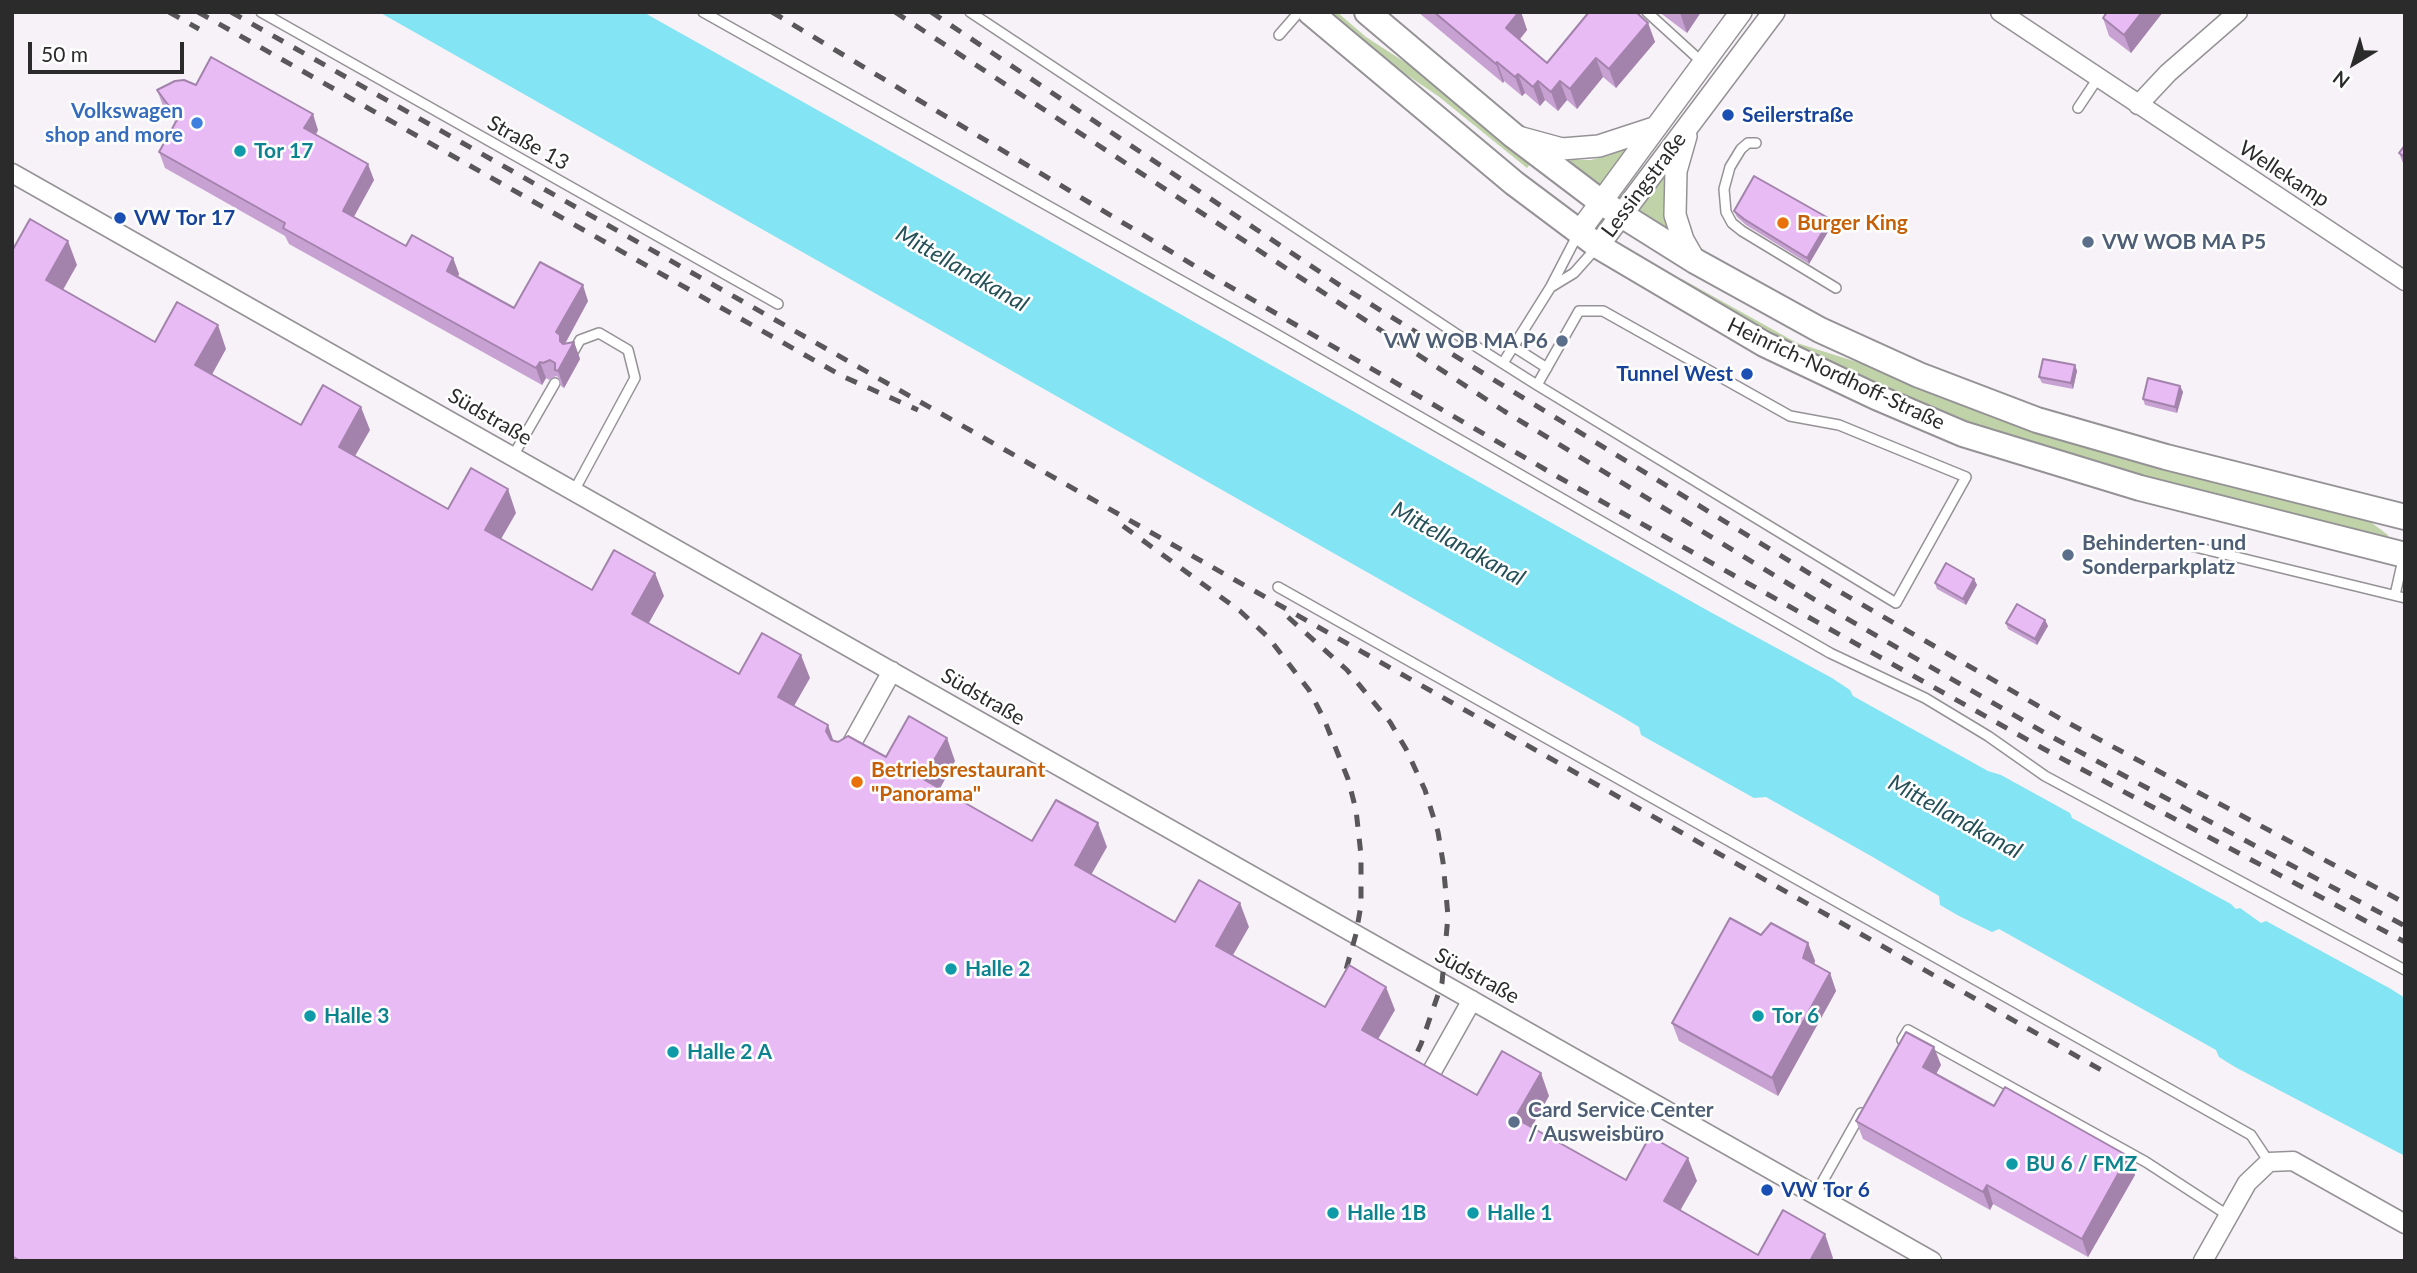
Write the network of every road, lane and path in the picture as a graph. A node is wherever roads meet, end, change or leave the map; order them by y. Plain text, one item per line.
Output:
1 (261, 12) edge
2 (703, 12) edge
3 (970, 12) edge
4 (1299, 12) edge
5 (1310, 12) edge
6 (1367, 12) edge
7 (1647, 12) edge
8 (1741, 12) edge
9 (1774, 12) edge
10 (2000, 12) edge
11 (2238, 12) edge
12 (1279, 35) dead end
13 (1703, 64) junction
14 (2098, 78) junction
15 (2138, 105) junction
16 (2078, 108) dead end
17 (1690, 124) junction
18 (1654, 128) junction
19 (1514, 136) junction
20 (1756, 143) dead end
21 (12, 173) edge
22 (1611, 208) junction
23 (1589, 239) junction
24 (1695, 261) junction
25 (2405, 281) edge
26 (1550, 288) junction
27 (1836, 288) dead end
28 (778, 304) dead end
29 (1514, 347) junction
30 (572, 354) edge
31 (1503, 363) junction
32 (1547, 368) junction
33 (555, 383) edge
34 (1537, 385) junction
35 (513, 456) junction
36 (574, 491) junction
37 (2403, 516) edge
38 (2191, 545) dead end
39 (2404, 555) edge
40 (1278, 587) dead end
41 (2400, 596) edge
42 (892, 671) junction
43 (846, 754) edge
44 (2405, 970) edge
45 (1472, 1000) junction
46 (1895, 1053) edge
47 (1431, 1073) edge
48 (1868, 1100) edge
49 (2269, 1162) junction
50 (1815, 1195) junction
51 (2229, 1216) junction
52 (2405, 1224) edge
53 (1932, 1261) edge
54 (2203, 1261) edge

1 - 28 lane, Straße 13
2 - 44 lane
3 - 31 lane
4 - 12 lane
5 - 23 main road, Heinrich-Nordhoff-Straße
6 - 19 main road, Heinrich-Nordhoff-Straße
7 - 13 lane
8 - 13 street, Lessingstraße
9 - 17 street, Lessingstraße
10 - 14 street, Wellekamp
11 - 15 street
13 - 18 street, Lessingstraße
14 - 15 street, Wellekamp
14 - 16 lane
15 - 25 street, Wellekamp
17 - 22 street, Lessingstraße
17 - 24 street, Lessingstraße
18 - 19 street, Lessingstraße
18 - 22 street, Lessingstraße
19 - 22 main road, Heinrich-Nordhoff-Straße
20 - 27 lane
21 - 35 street, Südstraße
22 - 23 street, Lessingstraße
22 - 24 main road, Heinrich-Nordhoff-Straße
23 - 26 lane
23 - 26 lane
23 - 39 main road, Heinrich-Nordhoff-Straße
24 - 37 main road, Heinrich-Nordhoff-Straße
26 - 29 lane
29 - 31 lane
29 - 32 lane
30 - 36 lane
31 - 34 lane
32 - 34 lane
32 - 34 lane
33 - 35 lane
35 - 36 street, Südstraße
36 - 42 street, Südstraße
38 - 41 lane
39 - 41 lane
40 - 49 lane
42 - 43 street
42 - 45 street, Südstraße
45 - 47 street
45 - 50 street, Südstraße
46 - 51 lane
48 - 50 lane
49 - 51 street
49 - 52 street
50 - 53 street, Südstraße
51 - 54 street

